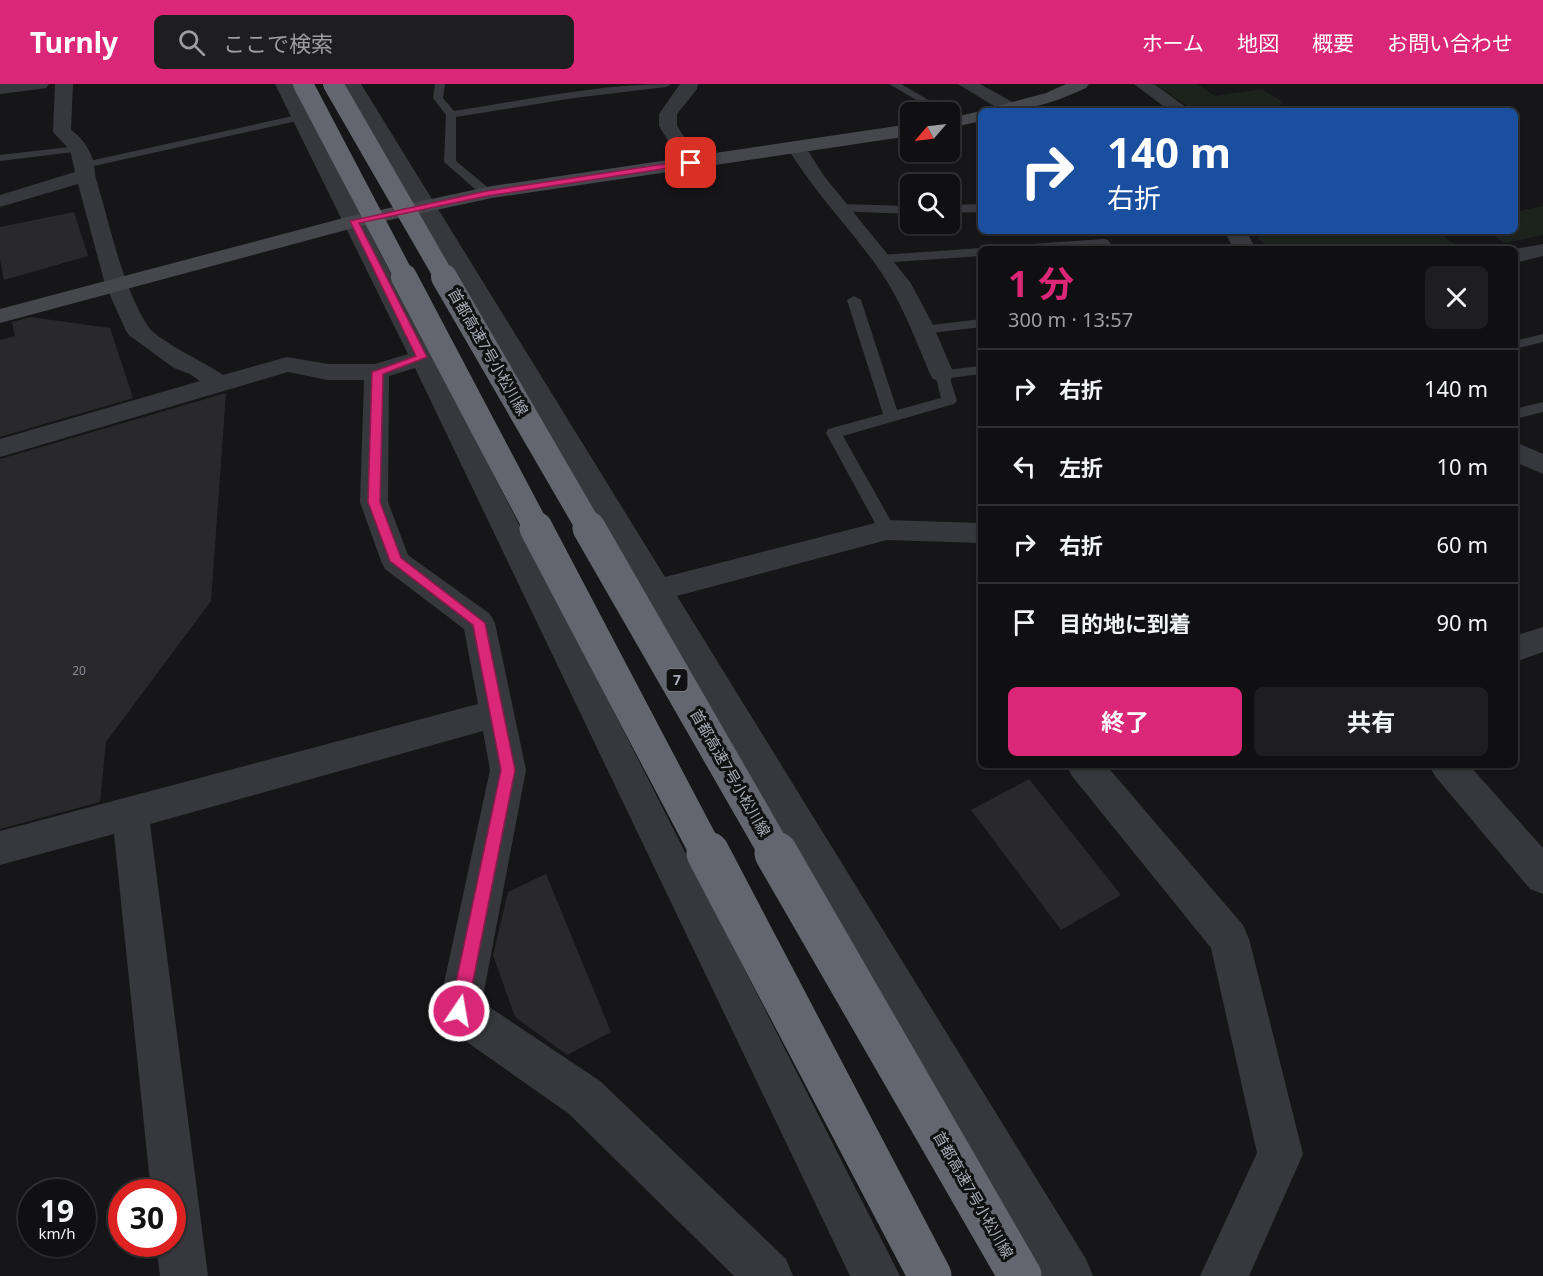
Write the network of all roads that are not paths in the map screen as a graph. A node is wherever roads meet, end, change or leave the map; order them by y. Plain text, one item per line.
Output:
1 (40, 84) edge
2 (64, 84) edge
3 (284, 84) edge
4 (303, 84) edge
5 (333, 84) edge
6 (352, 84) edge
7 (440, 84) edge
8 (666, 84) edge
9 (689, 84) edge
10 (894, 84) edge
11 (967, 84) edge
12 (1080, 84) edge
13 (1143, 84) edge
14 (0, 89) edge
15 (924, 102) edge
16 (1002, 108) edge
17 (1012, 108) edge
18 (1178, 108) edge
19 (451, 115) junction
20 (978, 116) edge
21 (302, 117) junction
22 (960, 117) edge
23 (900, 131) edge
24 (796, 147) junction
25 (0, 158) edge
26 (82, 163) junction
27 (691, 163) junction
28 (487, 193) junction
29 (0, 201) edge
30 (426, 205) junction
31 (839, 208) junction
32 (978, 208) edge
33 (960, 209) edge
34 (900, 210) edge
35 (354, 221) junction
36 (1103, 241) edge
37 (1049, 246) edge
38 (1543, 250) edge
39 (978, 252) edge
40 (1518, 255) edge
41 (880, 259) junction
42 (116, 284) junction
43 (854, 300) dead end
44 (0, 316) edge
45 (978, 323) edge
46 (924, 330) junction
47 (1543, 338) edge
48 (1518, 344) edge
49 (422, 357) junction
50 (978, 370) edge
51 (377, 372) junction
52 (942, 374) junction
53 (208, 376) junction
54 (1543, 407) edge
55 (1518, 413) edge
56 (892, 417) junction
57 (0, 448) edge
58 (1518, 452) edge
59 (1543, 465) edge
60 (887, 530) junction
61 (978, 533) edge
62 (657, 590) junction
63 (1543, 639) edge
64 (1518, 648) edge
65 (498, 713) junction
66 (1086, 768) edge
67 (1450, 768) edge
68 (130, 812) junction
69 (0, 848) edge
70 (1543, 876) edge
71 (184, 1276) edge
72 (769, 1276) edge
73 (876, 1276) edge
74 (930, 1276) edge
75 (1020, 1276) edge
76 (1069, 1276) edge
77 (1224, 1276) edge

1 - 14 street
2 - 26 street
3 - 21 street
4 - 74 highway, bridge
5 - 75 highway, 首都高速7号小松川線 / 7, bridge
6 - 30 street
7 - 19 lane
8 - 19 lane
9 - 27 street
10 - 15 lane
11 - 16 street
12 - 17 street
13 - 18 street
19 - 28 lane
20 - 22 street
21 - 26 lane
21 - 35 street
23 - 24 street
24 - 27 street
24 - 31 street
25 - 26 lane
26 - 29 street
26 - 42 street
27 - 28 street
28 - 30 street
30 - 35 street
30 - 62 street
31 - 34 lane
31 - 41 street
32 - 33 lane
35 - 42 street
35 - 49 street
36 - 37 lane
38 - 40 street
39 - 41 lane
41 - 46 street
42 - 44 street
42 - 53 street
43 - 56 lane
45 - 46 lane
46 - 52 street
47 - 48 lane
49 - 51 street
49 - 73 street
50 - 52 lane
51 - 53 street
51 - 65 street
52 - 56 lane
53 - 57 street
54 - 55 lane
56 - 60 lane
58 - 59 street
60 - 61 street
60 - 62 street
62 - 76 street
63 - 64 street
65 - 68 street
65 - 72 street
66 - 77 street
67 - 70 street
68 - 69 street
68 - 71 street

